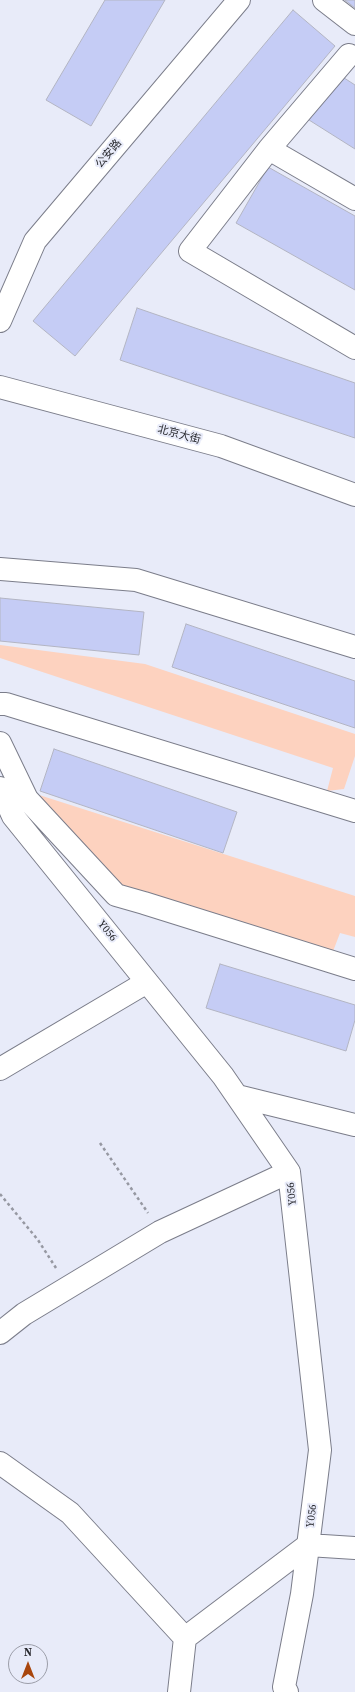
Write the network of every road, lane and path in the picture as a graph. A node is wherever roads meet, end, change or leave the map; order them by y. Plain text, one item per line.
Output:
1 (239, 0) edge
2 (324, 0) edge
3 (355, 24) edge
4 (353, 54) edge
5 (269, 149) junction
6 (355, 199) edge
7 (0, 321) edge
8 (355, 348) edge
9 (0, 387) edge
10 (355, 495) edge
11 (0, 569) edge
12 (355, 647) edge
13 (0, 704) edge
14 (0, 743) edge
15 (2, 798) edge
16 (354, 808) edge
17 (355, 969) edge
18 (147, 982) junction
19 (0, 1069) edge
20 (237, 1096) junction
21 (355, 1125) edge
22 (100, 1143) dead end
23 (289, 1172) junction
24 (0, 1194) edge
25 (160, 1232) junction
26 (69, 1287) junction
27 (0, 1333) edge
28 (0, 1463) edge
29 (308, 1546) junction
30 (355, 1548) edge
31 (185, 1638) junction
32 (179, 1692) edge
33 (287, 1692) edge

1 - 7 street, 公安路
2 - 3 street
4 - 5 street
5 - 6 street
5 - 8 street
9 - 10 street, 北京大街
11 - 12 street
13 - 16 street
14 - 17 street
15 - 18 street, Y056 / Y056
18 - 19 street
18 - 20 street, Y056 / Y056
20 - 21 street
20 - 23 street, Y056 / Y056
22 - 25 path
23 - 25 street
23 - 29 street, Y056 / Y056
24 - 26 path
25 - 26 street
26 - 27 street
28 - 31 street
29 - 30 street
29 - 31 street
29 - 33 street, Y056 / Y056
31 - 32 street

